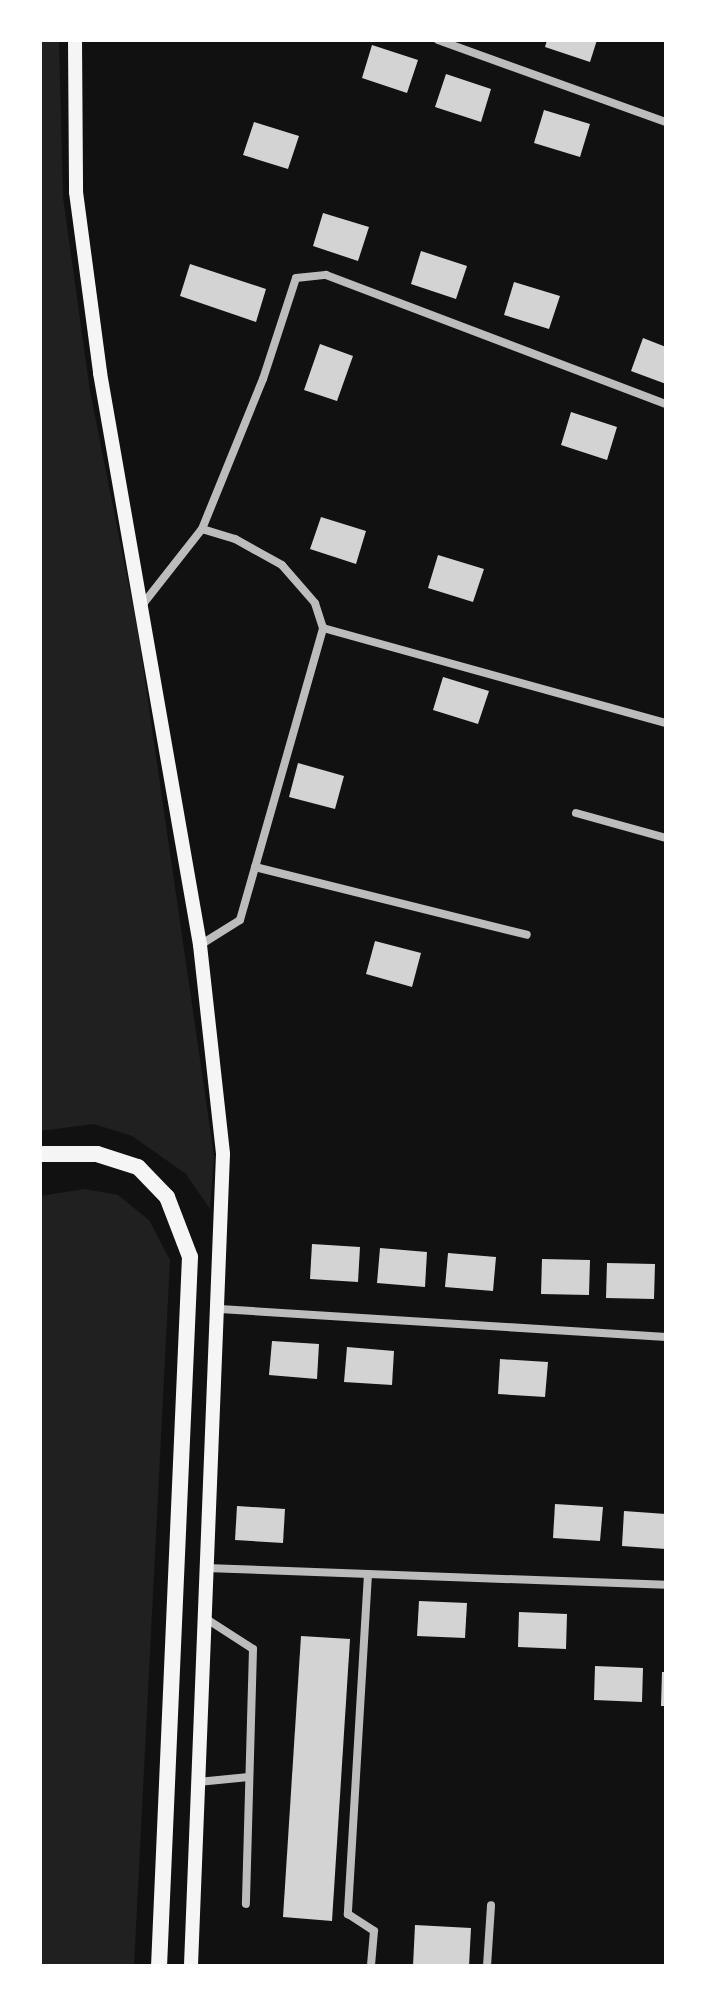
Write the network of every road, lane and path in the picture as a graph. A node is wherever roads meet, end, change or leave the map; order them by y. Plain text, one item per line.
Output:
1 (75, 40) edge
2 (438, 40) edge
3 (666, 122) edge
4 (666, 404) edge
5 (202, 529) junction
6 (143, 604) junction
7 (323, 628) junction
8 (666, 723) edge
9 (576, 813) dead end
10 (666, 838) edge
11 (255, 867) junction
12 (527, 935) dead end
13 (200, 945) junction
14 (40, 1154) edge
15 (220, 1309) junction
16 (666, 1337) edge
17 (206, 1568) junction
18 (368, 1574) junction
19 (666, 1585) edge
20 (204, 1617) junction
21 (249, 1777) junction
22 (198, 1782) junction
23 (246, 1904) dead end
24 (491, 1905) dead end
25 (159, 1966) edge
26 (191, 1966) edge
27 (371, 1966) edge
28 (487, 1966) edge

1 - 6 main road
2 - 3 street
4 - 5 street
5 - 6 street
5 - 7 street
6 - 13 main road
7 - 8 street
7 - 11 street
9 - 10 street
11 - 12 street
11 - 13 street
13 - 15 main road
14 - 25 main road
15 - 16 street
15 - 17 main road
17 - 18 street
17 - 20 main road
18 - 19 street
18 - 27 street
20 - 21 street
20 - 22 main road
21 - 22 street
21 - 23 street
22 - 26 main road
24 - 28 street

